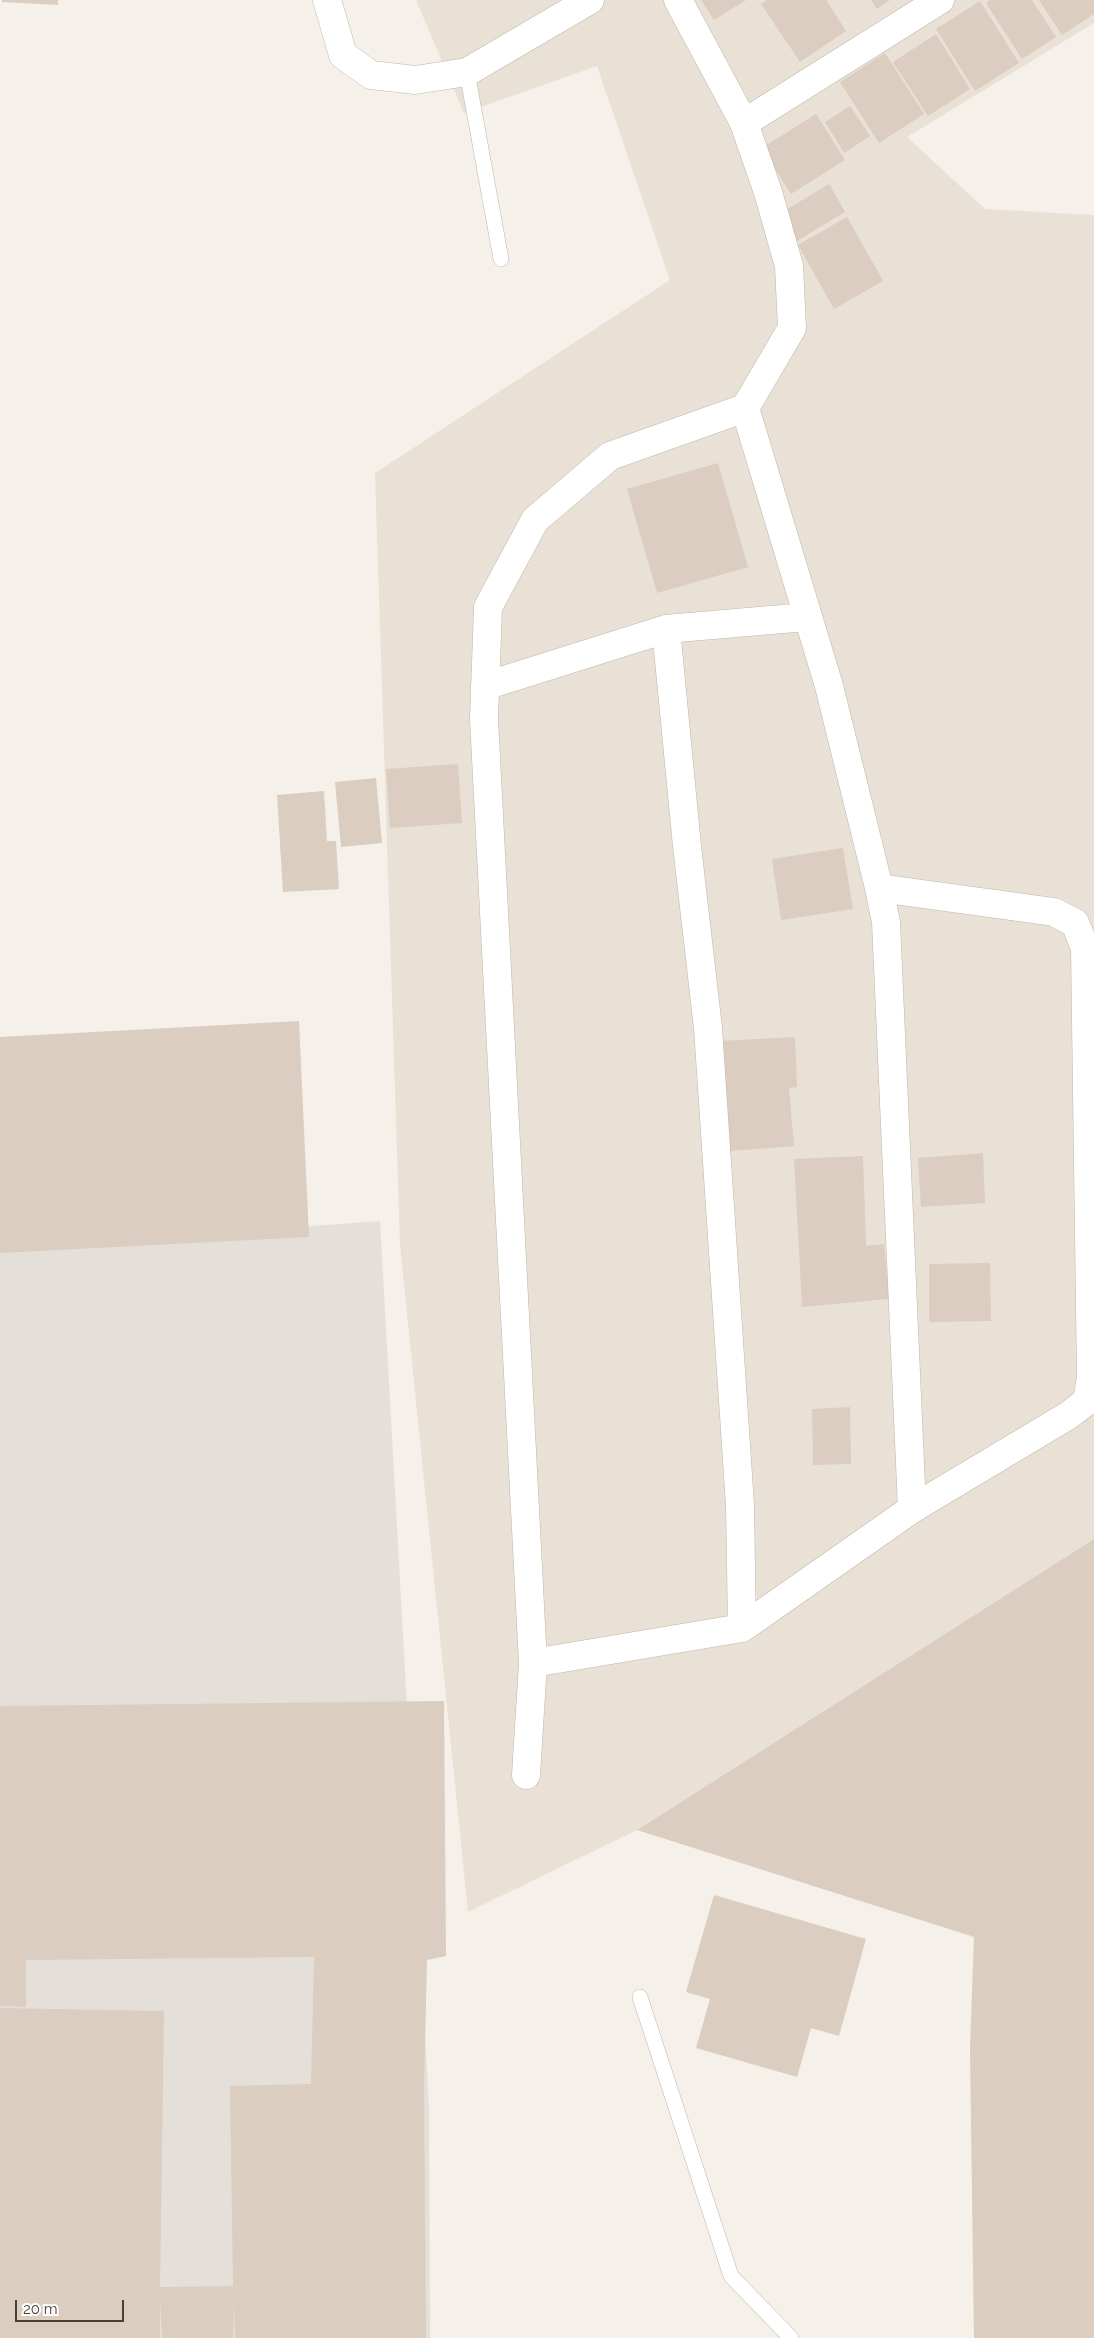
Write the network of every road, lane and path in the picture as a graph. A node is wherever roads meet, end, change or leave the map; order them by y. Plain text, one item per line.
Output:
1 (327, 0) edge
2 (590, 0) edge
3 (678, 0) edge
4 (940, 0) edge
5 (467, 72) junction
6 (744, 123) junction
7 (501, 259) dead end
8 (745, 408) junction
9 (806, 617) junction
10 (666, 629) junction
11 (485, 686) junction
12 (879, 888) junction
13 (912, 1509) junction
14 (742, 1628) junction
15 (533, 1663) junction
16 (526, 1775) dead end
17 (640, 1997) dead end
18 (791, 2338) edge

1 - 5 street
2 - 5 street
3 - 6 street
4 - 6 street
5 - 7 lane
6 - 8 street
8 - 9 street
8 - 11 street
9 - 10 street
9 - 12 street
10 - 11 street
10 - 14 street
11 - 15 street
12 - 13 street
12 - 13 street
13 - 14 street
14 - 15 street
15 - 16 street
17 - 18 lane

